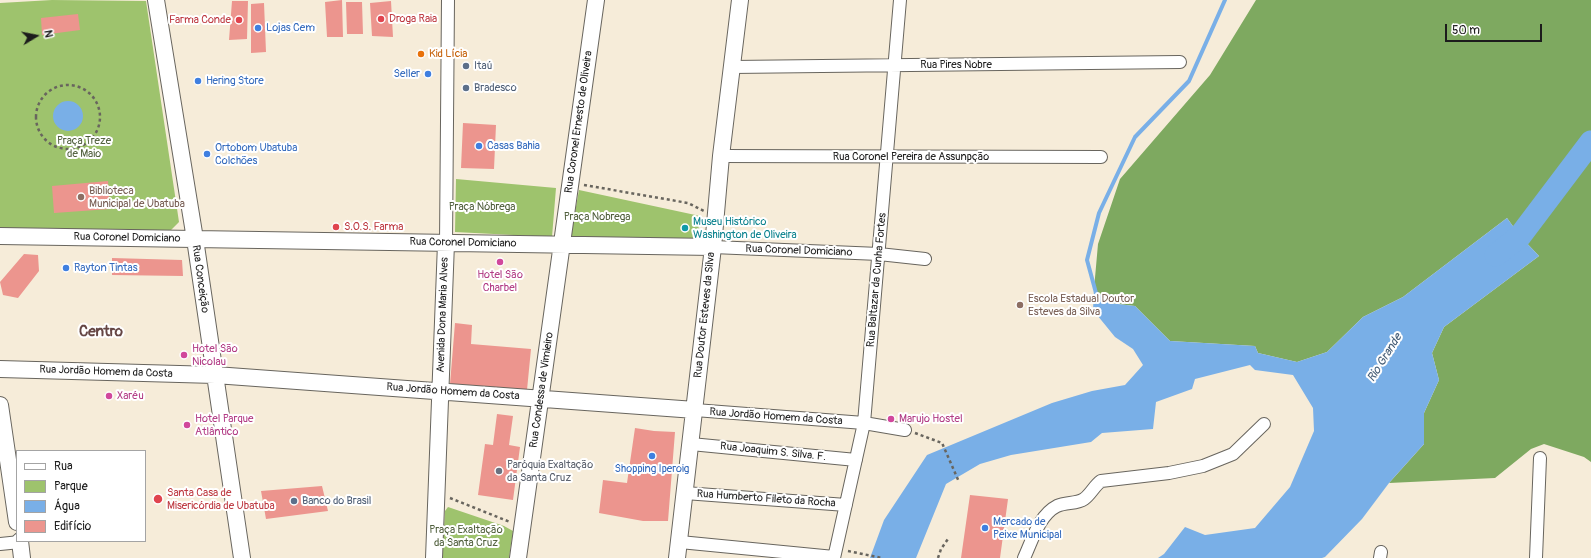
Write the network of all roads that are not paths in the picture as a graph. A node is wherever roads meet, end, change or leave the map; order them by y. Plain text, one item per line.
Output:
1 (156, 0) edge
2 (448, 0) edge
3 (596, 0) edge
4 (740, 0) edge
5 (900, 0) edge
6 (1180, 62) dead end
7 (895, 65) junction
8 (732, 66) junction
9 (721, 156) junction
10 (887, 157) junction
11 (1101, 157) dead end
12 (0, 236) edge
13 (195, 239) junction
14 (446, 243) junction
15 (562, 245) junction
16 (713, 247) junction
17 (879, 254) junction
18 (925, 259) dead end
19 (0, 369) edge
20 (215, 375) junction
21 (440, 391) junction
22 (541, 399) junction
23 (0, 405) edge
24 (695, 410) junction
25 (864, 423) junction
26 (1264, 424) dead end
27 (905, 430) road end
28 (691, 444) junction
29 (1540, 458) dead end
30 (856, 460) junction
31 (685, 493) junction
32 (846, 505) junction
33 (16, 515) edge
34 (16, 542) edge
35 (20, 542) edge
36 (0, 544) edge
37 (678, 550) edge
38 (835, 555) edge
39 (22, 558) edge
40 (242, 558) edge
41 (434, 558) edge
42 (518, 558) edge
43 (1024, 558) edge
44 (1536, 558) edge

1 - 13 street, Rua Conceição
2 - 14 street, Avenida Dona Maria Alves
3 - 15 street, Rua Coronel Ernesto de Oliveira
4 - 8 street, Rua Doutor Esteves da Silva
5 - 7 street, Rua Baltazar da Cunha Fortes
6 - 7 street, Rua Pires Nobre
7 - 8 street, Rua Pires Nobre
7 - 10 street, Rua Baltazar da Cunha Fortes
8 - 9 street, Rua Doutor Esteves da Silva
9 - 10 street, Rua Coronel Pereira de Assunpção
9 - 16 street, Rua Doutor Esteves da Silva
10 - 11 street, Rua Coronel Pereira de Assunpção
10 - 17 street, Rua Baltazar da Cunha Fortes
12 - 13 street, Rua Coronel Domiciano
13 - 14 street, Rua Coronel Domiciano
13 - 20 street, Rua Conceição
14 - 15 street, Rua Coronel Domiciano
14 - 21 street, Avenida Dona Maria Alves
15 - 16 street, Rua Coronel Domiciano
15 - 22 street, Rua Condessa de Vimieiro
16 - 17 street, Rua Coronel Domiciano
16 - 24 street, Rua Doutor Esteves da Silva
17 - 18 street, Rua Coronel Domiciano
17 - 25 street, Rua Baltazar da Cunha Fortes
19 - 20 street, Rua Jordão Homem da Costa
20 - 21 street, Rua Jordão Homem da Costa
20 - 40 street, Rua Conceição
21 - 22 street, Rua Jordão Homem da Costa
21 - 41 street, Avenida Dona Maria Alves
22 - 24 street, Rua Jordão Homem da Costa
22 - 42 street, Rua Condessa de Vimieiro
23 - 33 street
24 - 25 street, Rua Jordão Homem da Costa
24 - 28 street, Rua Doutor Esteves da Silva
25 - 27 street, Rua Jordão Homem da Costa
25 - 30 street, Rua Baltazar da Cunha Fortes
26 - 43 street
28 - 30 street, Rua Joaquim S. Silva. F.
28 - 31 street, Rua Doutor Esteves da Silva
29 - 44 street
30 - 32 street, Rua Baltazar da Cunha Fortes
31 - 32 street, Rua Humberto Fileto da Rocha
31 - 37 street, Rua Doutor Esteves da Silva
32 - 38 street, Rua Baltazar da Cunha Fortes
34 - 36 street
35 - 39 street
37 - 38 street

